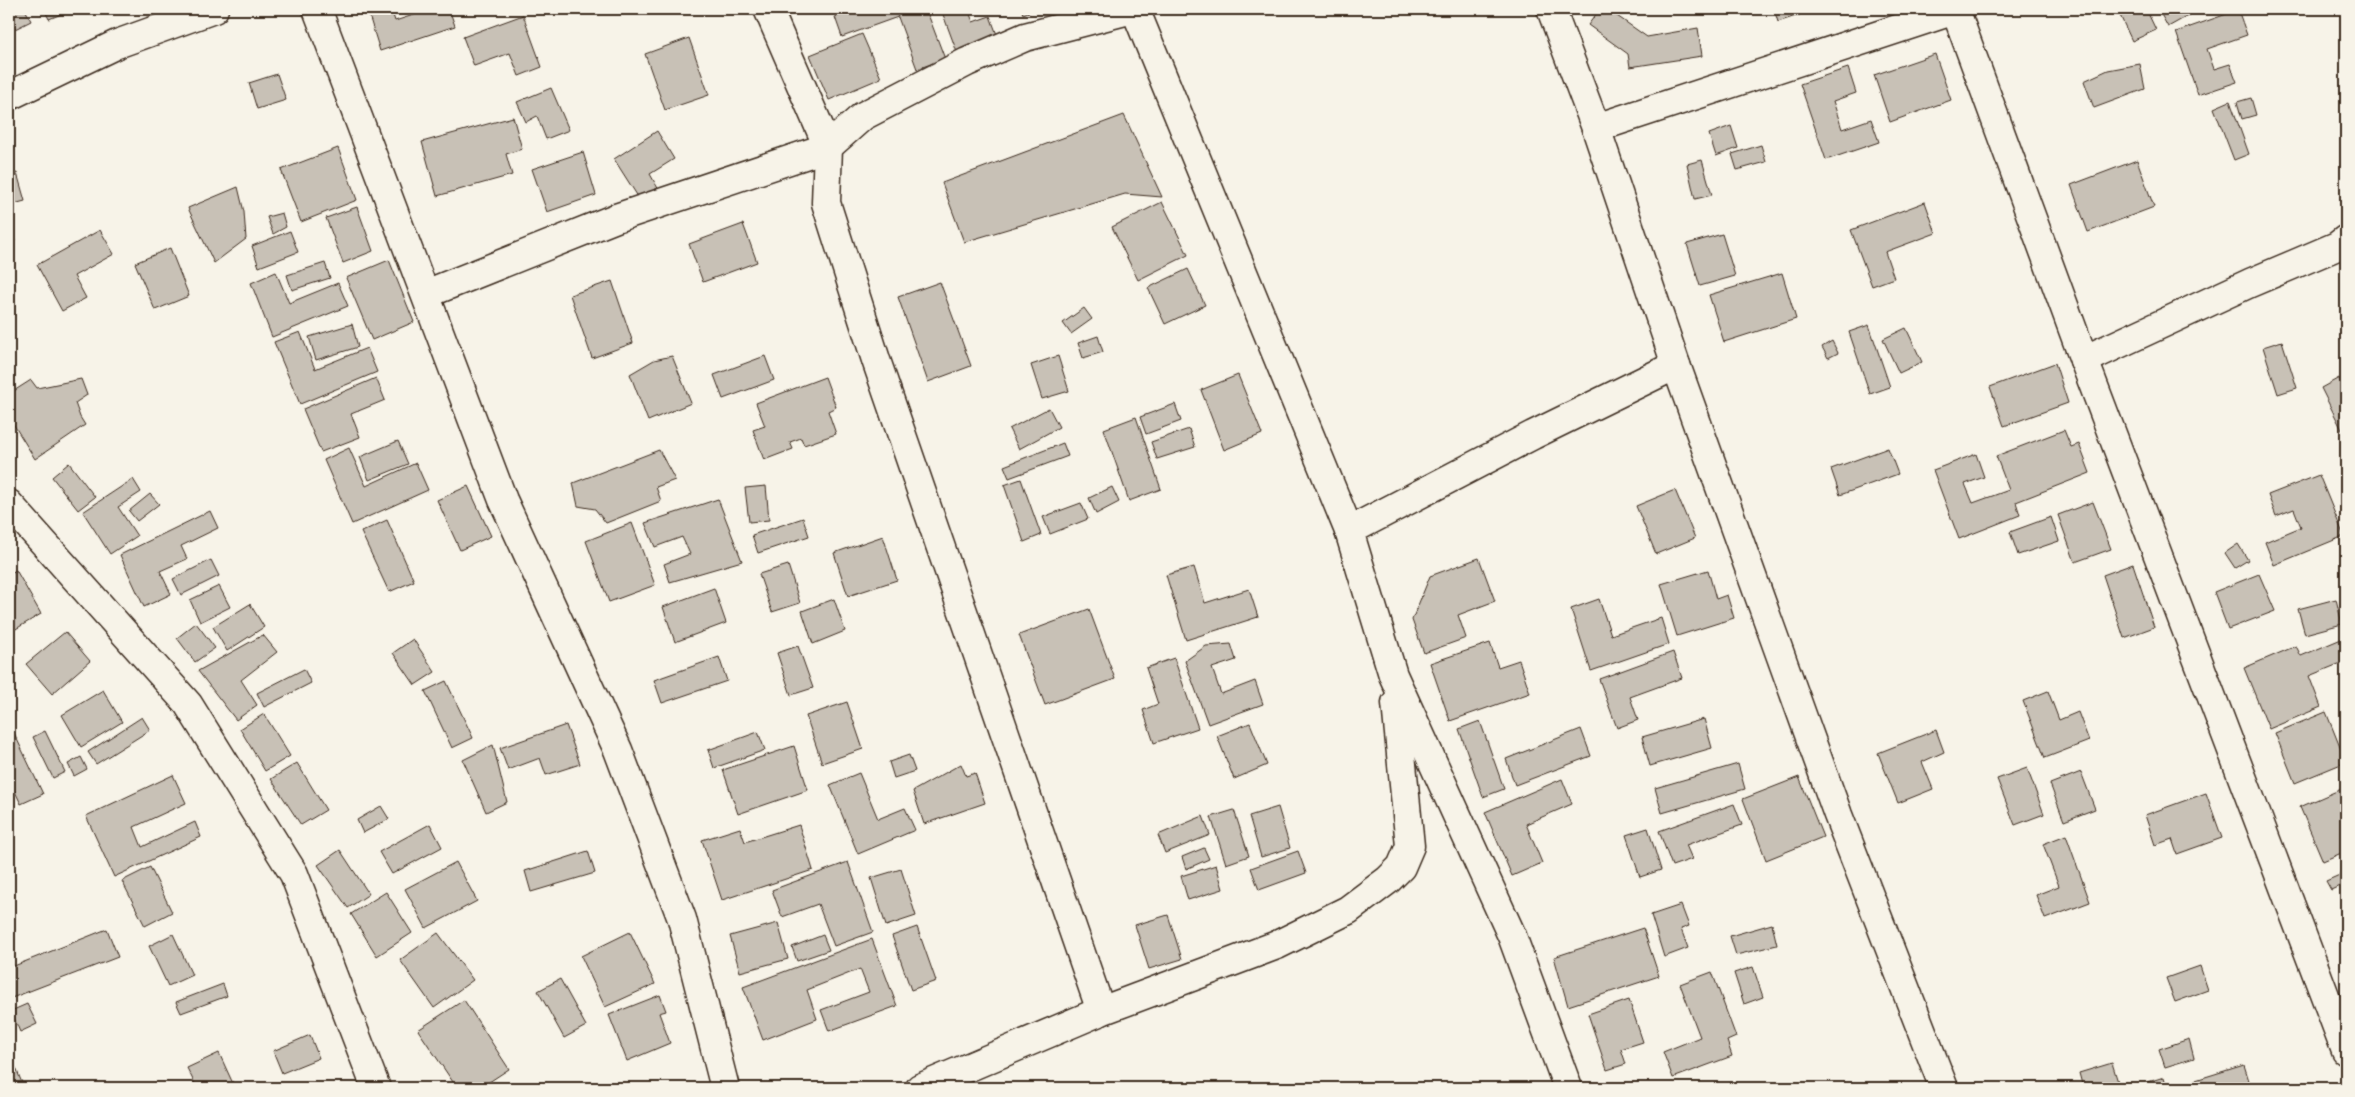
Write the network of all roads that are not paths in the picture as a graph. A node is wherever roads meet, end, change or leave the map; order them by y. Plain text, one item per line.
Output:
1 (214, 9) edge
2 (317, 9) edge
3 (768, 9) edge
4 (1134, 9) edge
5 (1551, 9) edge
6 (1955, 9) edge
7 (9, 96) edge
8 (1596, 128) junction
9 (828, 147) junction
10 (2346, 238) edge
11 (426, 294) junction
12 (2084, 360) junction
13 (1676, 365) junction
14 (9, 504) edge
15 (1349, 531) junction
16 (1393, 675) junction
17 (1101, 1011) junction
18 (2346, 1051) edge
19 (376, 1088) edge
20 (725, 1088) edge
21 (920, 1088) edge
22 (1568, 1088) edge
23 (1944, 1088) edge

1 - 7 street
2 - 11 street
3 - 9 street
4 - 9 street
4 - 15 street
5 - 8 street
6 - 8 street
6 - 12 street
8 - 13 street
9 - 11 street
9 - 17 street
10 - 12 street
11 - 20 street
12 - 18 street
13 - 15 street
13 - 23 street
14 - 19 street
15 - 16 street
16 - 17 street
16 - 22 street
17 - 21 street

